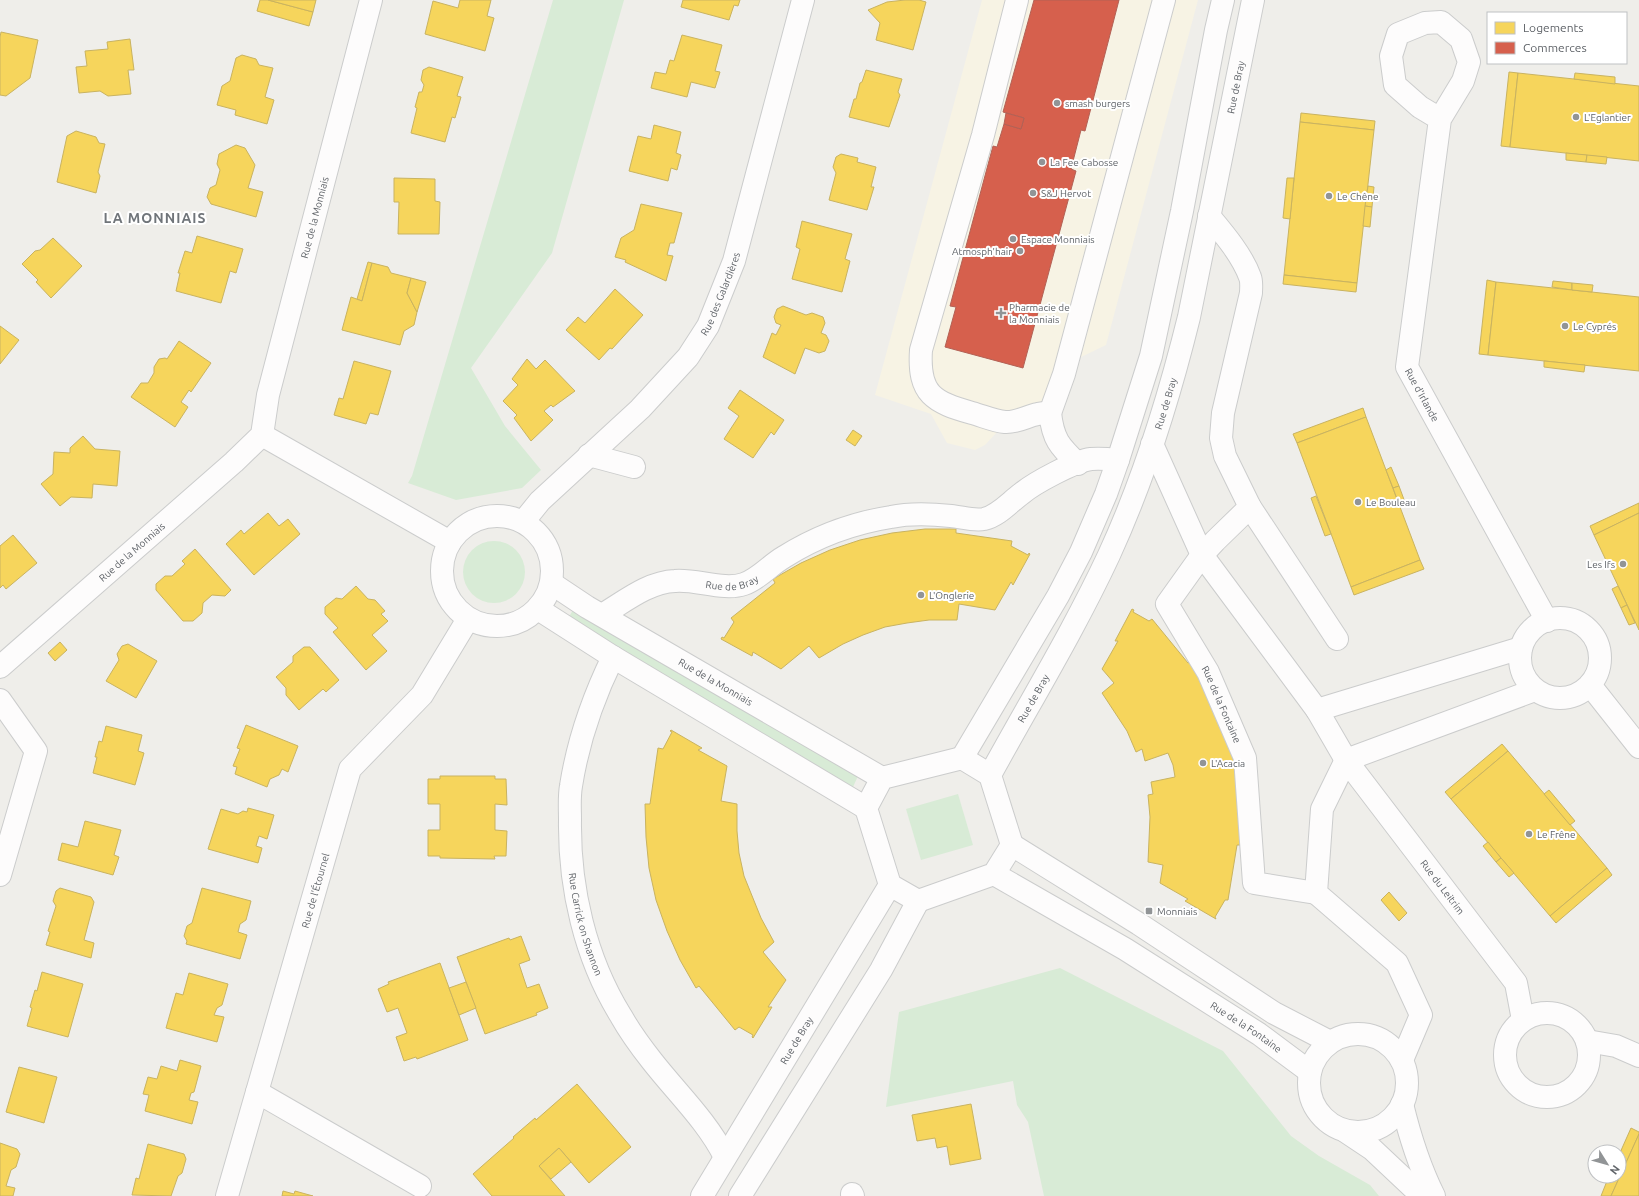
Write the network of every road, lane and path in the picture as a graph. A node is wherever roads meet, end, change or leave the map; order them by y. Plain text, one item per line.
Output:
1 (371, 0) edge
2 (802, 0) edge
3 (1017, 0) edge
4 (1164, 0) edge
5 (1223, 0) edge
6 (1253, 0) edge
7 (1440, 119) dead end
8 (1209, 216) junction
9 (1050, 413) junction
10 (262, 435) junction
11 (1152, 444) junction
12 (589, 455) junction
13 (1118, 460) junction
14 (1078, 464) junction
15 (634, 467) dead end
16 (1250, 507) junction
17 (523, 522) junction
18 (450, 542) junction
19 (1202, 555) junction
20 (551, 583) junction
21 (538, 609) junction
22 (602, 615) junction
23 (468, 619) junction
24 (1547, 620) junction
25 (1336, 639) dead end
26 (1521, 648) junction
27 (613, 657) junction
28 (0, 667) edge
29 (1590, 685) junction
30 (1535, 690) junction
31 (0, 700) edge
32 (1317, 710) junction
33 (1639, 747) edge
34 (962, 758) junction
35 (1346, 760) junction
36 (990, 775) junction
37 (882, 778) junction
38 (866, 808) junction
39 (1012, 845) junction
40 (994, 874) junction
41 (0, 875) edge
42 (890, 885) junction
43 (1316, 893) junction
44 (918, 901) junction
45 (1523, 1020) junction
46 (1587, 1041) junction
47 (1330, 1042) junction
48 (1639, 1056) edge
49 (1402, 1060) junction
50 (1310, 1072) junction
51 (258, 1092) junction
52 (1402, 1104) junction
53 (1345, 1131) junction
54 (725, 1157) junction
55 (420, 1186) dead end
56 (227, 1196) edge
57 (702, 1196) edge
58 (740, 1196) edge
59 (1422, 1196) edge
60 (1434, 1196) edge

1 - 10 street, Rue de la Monniais
2 - 12 street, Rue des Galardières
3 - 9 street
4 - 9 street
5 - 13 street
6 - 8 street, Rue de Bray
7 - 24 street, Rue d'Irlande
8 - 11 street, Rue de Bray
8 - 16 street
9 - 14 street
10 - 18 street
10 - 28 street, Rue de la Monniais
11 - 19 street, Rue du Leitrim
11 - 36 street, Rue de Bray
12 - 15 street
12 - 17 street, Rue des Galardières
13 - 14 street, Rue de Bray
13 - 34 street
14 - 22 street, Rue de Bray
16 - 19 street
16 - 25 street
17 - 18 street
17 - 20 street
18 - 23 street
19 - 32 street, Rue du Leitrim
19 - 43 street, Rue de la Fontaine
20 - 21 street
20 - 22 street, Rue de la Monniais
21 - 23 street
21 - 27 street
22 - 37 street, Rue de la Monniais
23 - 51 street, Rue de l'Étournel
24 - 26 street
24 - 29 street
26 - 30 street
26 - 32 street
27 - 38 street
27 - 54 street, Rue Carrick on Shannon
29 - 30 street
29 - 33 street
30 - 35 street
31 - 41 street
32 - 35 street, Rue du Leitrim
34 - 36 street
34 - 37 street
35 - 43 street
35 - 45 street, Rue du Leitrim
36 - 39 street
37 - 38 street
38 - 42 street
39 - 40 street
39 - 47 street
40 - 44 street
40 - 50 street, Rue de la Fontaine
42 - 44 street
42 - 54 street, Rue de Bray
43 - 49 street
44 - 58 street
45 - 46 street
45 - 46 street
46 - 48 street
47 - 49 street
47 - 50 street
49 - 52 street
50 - 53 street
51 - 55 street
51 - 56 street, Rue de l'Étournel
52 - 53 street
52 - 60 street
53 - 59 street
54 - 57 street, Rue de Bray

